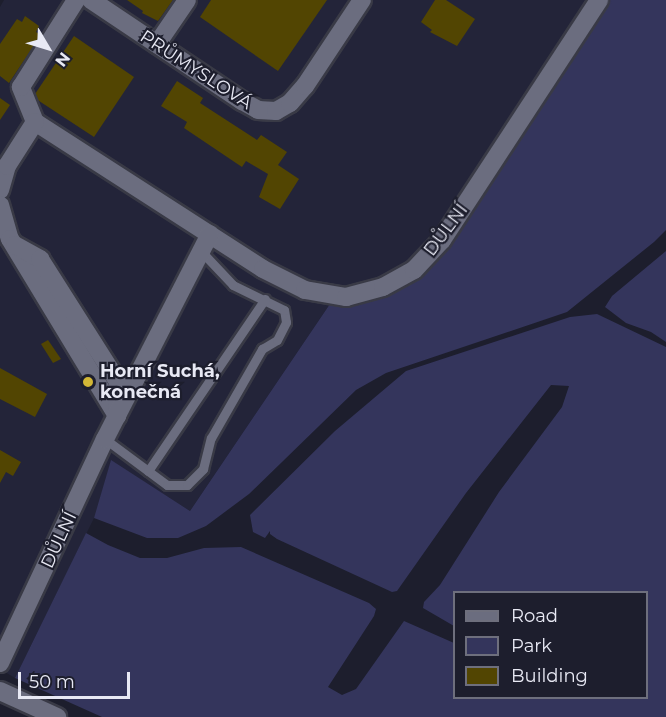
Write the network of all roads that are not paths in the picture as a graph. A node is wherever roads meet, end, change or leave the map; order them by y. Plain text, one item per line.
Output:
1 (76, 0) edge
2 (92, 0) edge
3 (187, 0) edge
4 (362, 0) edge
5 (599, 0) edge
6 (157, 44) junction
7 (35, 122) junction
8 (0, 190) edge
9 (0, 206) edge
10 (210, 234) junction
11 (201, 251) junction
12 (265, 299) junction
13 (117, 416) junction
14 (105, 439) junction
15 (148, 471) junction
16 (0, 663) edge
17 (0, 691) edge
18 (57, 717) edge

1 - 7 street
2 - 6 street, PRŮMYSLOVÁ
3 - 6 street
4 - 6 street, PRŮMYSLOVÁ
5 - 10 street, DŮLNÍ
7 - 8 street
7 - 10 street, DŮLNÍ
9 - 13 street
10 - 11 street, DŮLNÍ
11 - 12 lane
11 - 13 street, DŮLNÍ
12 - 15 lane
12 - 15 lane
13 - 14 street, DŮLNÍ
14 - 15 lane
14 - 16 street, DŮLNÍ
17 - 18 street

